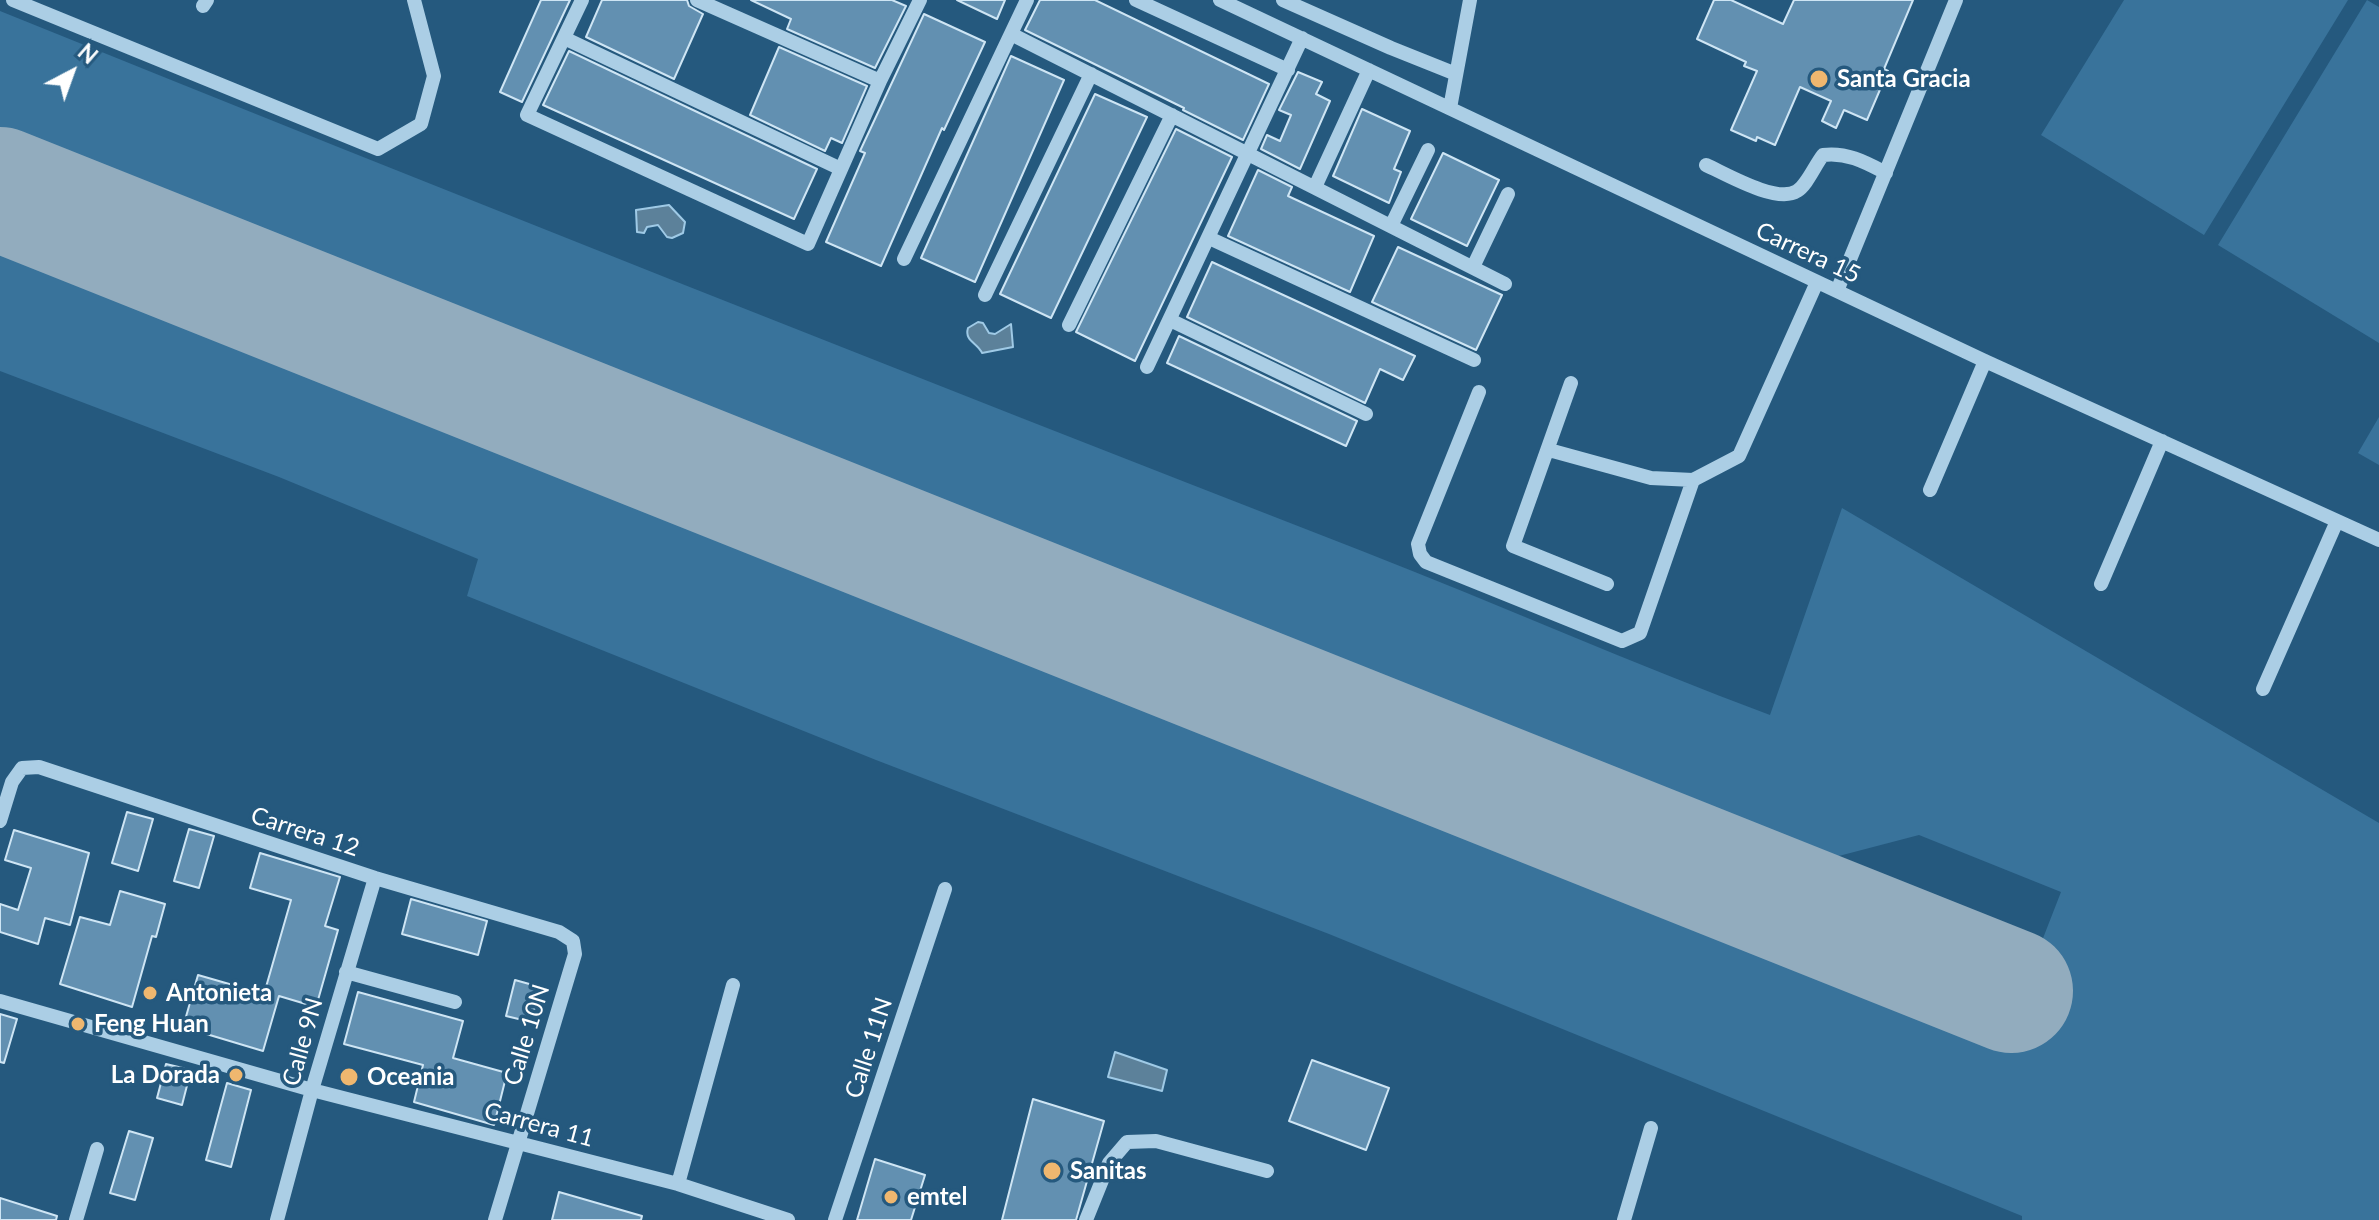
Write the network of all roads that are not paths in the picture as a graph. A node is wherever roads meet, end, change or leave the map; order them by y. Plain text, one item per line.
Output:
1 (13, 0) edge
2 (414, 0) edge
3 (582, 0) edge
4 (697, 0) edge
5 (920, 0) edge
6 (1027, 0) edge
7 (1136, 0) edge
8 (1220, 0) edge
9 (1283, 0) edge
10 (1470, 0) edge
11 (1956, 0) edge
12 (1011, 34) junction
13 (564, 38) junction
14 (1302, 38) junction
15 (1288, 70) junction
16 (1369, 70) junction
17 (1091, 74) junction
18 (1456, 74) junction
19 (880, 81) junction
20 (1450, 108) junction
21 (1172, 115) junction
22 (1428, 150) dead end
23 (1249, 154) junction
24 (1706, 165) dead end
25 (841, 169) junction
26 (1886, 173) junction
27 (1315, 187) junction
28 (1508, 194) dead end
29 (1391, 226) junction
30 (1209, 238) junction
31 (904, 259) dead end
32 (1473, 267) junction
33 (1817, 282) junction
34 (1505, 284) dead end
35 (1837, 291) junction
36 (985, 295) dead end
37 (1170, 320) junction
38 (1069, 325) dead end
39 (1474, 360) dead end
40 (1985, 361) junction
41 (1147, 367) dead end
42 (1571, 383) dead end
43 (1479, 392) dead end
44 (1366, 414) dead end
45 (2162, 441) junction
46 (1549, 450) junction
47 (1693, 480) junction
48 (1930, 490) dead end
49 (2337, 521) junction
50 (2379, 540) edge
51 (1607, 584) dead end
52 (2101, 584) dead end
53 (2263, 689) dead end
54 (0, 821) edge
55 (375, 878) junction
56 (945, 889) dead end
57 (573, 941) joint
58 (346, 972) junction
59 (733, 985) dead end
60 (0, 1001) edge
61 (455, 1002) dead end
62 (312, 1090) junction
63 (1651, 1128) dead end
64 (517, 1142) junction
65 (97, 1149) dead end
66 (1267, 1171) dead end
67 (678, 1184) junction
68 (76, 1220) edge
69 (277, 1220) edge
70 (495, 1220) edge
71 (788, 1220) edge
72 (835, 1220) edge
73 (1086, 1220) edge
74 (1624, 1220) edge

1 - 2 street
3 - 13 street
4 - 19 street
5 - 19 street
6 - 12 street
7 - 15 street
8 - 14 street, Carrera 15
9 - 18 street
10 - 18 street
11 - 26 street
12 - 17 street
12 - 31 street
13 - 25 street
13 - 25 street
14 - 15 street
14 - 16 street, Carrera 15
15 - 23 street
16 - 20 street, Carrera 15
16 - 27 street
17 - 21 street
17 - 36 street
18 - 20 street
19 - 25 street
20 - 33 street, Carrera 15
21 - 23 street
21 - 38 street
22 - 29 street
23 - 27 street
23 - 30 street
24 - 26 street
26 - 35 street
27 - 29 street
28 - 32 street
29 - 32 street
30 - 37 street
30 - 39 street
32 - 34 street
33 - 35 street, Carrera 15
33 - 47 street
35 - 40 street, Carrera 15
37 - 41 street
37 - 44 street
40 - 45 street, Carrera 15
40 - 48 street
42 - 46 street
43 - 47 street
45 - 49 street, Carrera 15
45 - 52 street
46 - 47 street
46 - 51 street
49 - 50 street, Carrera 15
49 - 53 street
54 - 55 street, Carrera 12
55 - 57 street, Carrera 12
55 - 58 street, Calle 9N
56 - 72 street, Calle 11N
57 - 64 street, Calle 10N
58 - 61 street
58 - 62 street, Calle 9N
59 - 67 street
60 - 62 street, Carrera 11
62 - 64 street, Carrera 11
62 - 69 street, Calle 9N
63 - 74 street
64 - 67 street, Carrera 11
64 - 70 street, Calle 10N
65 - 68 street
66 - 73 street
67 - 71 street, Carrera 11

